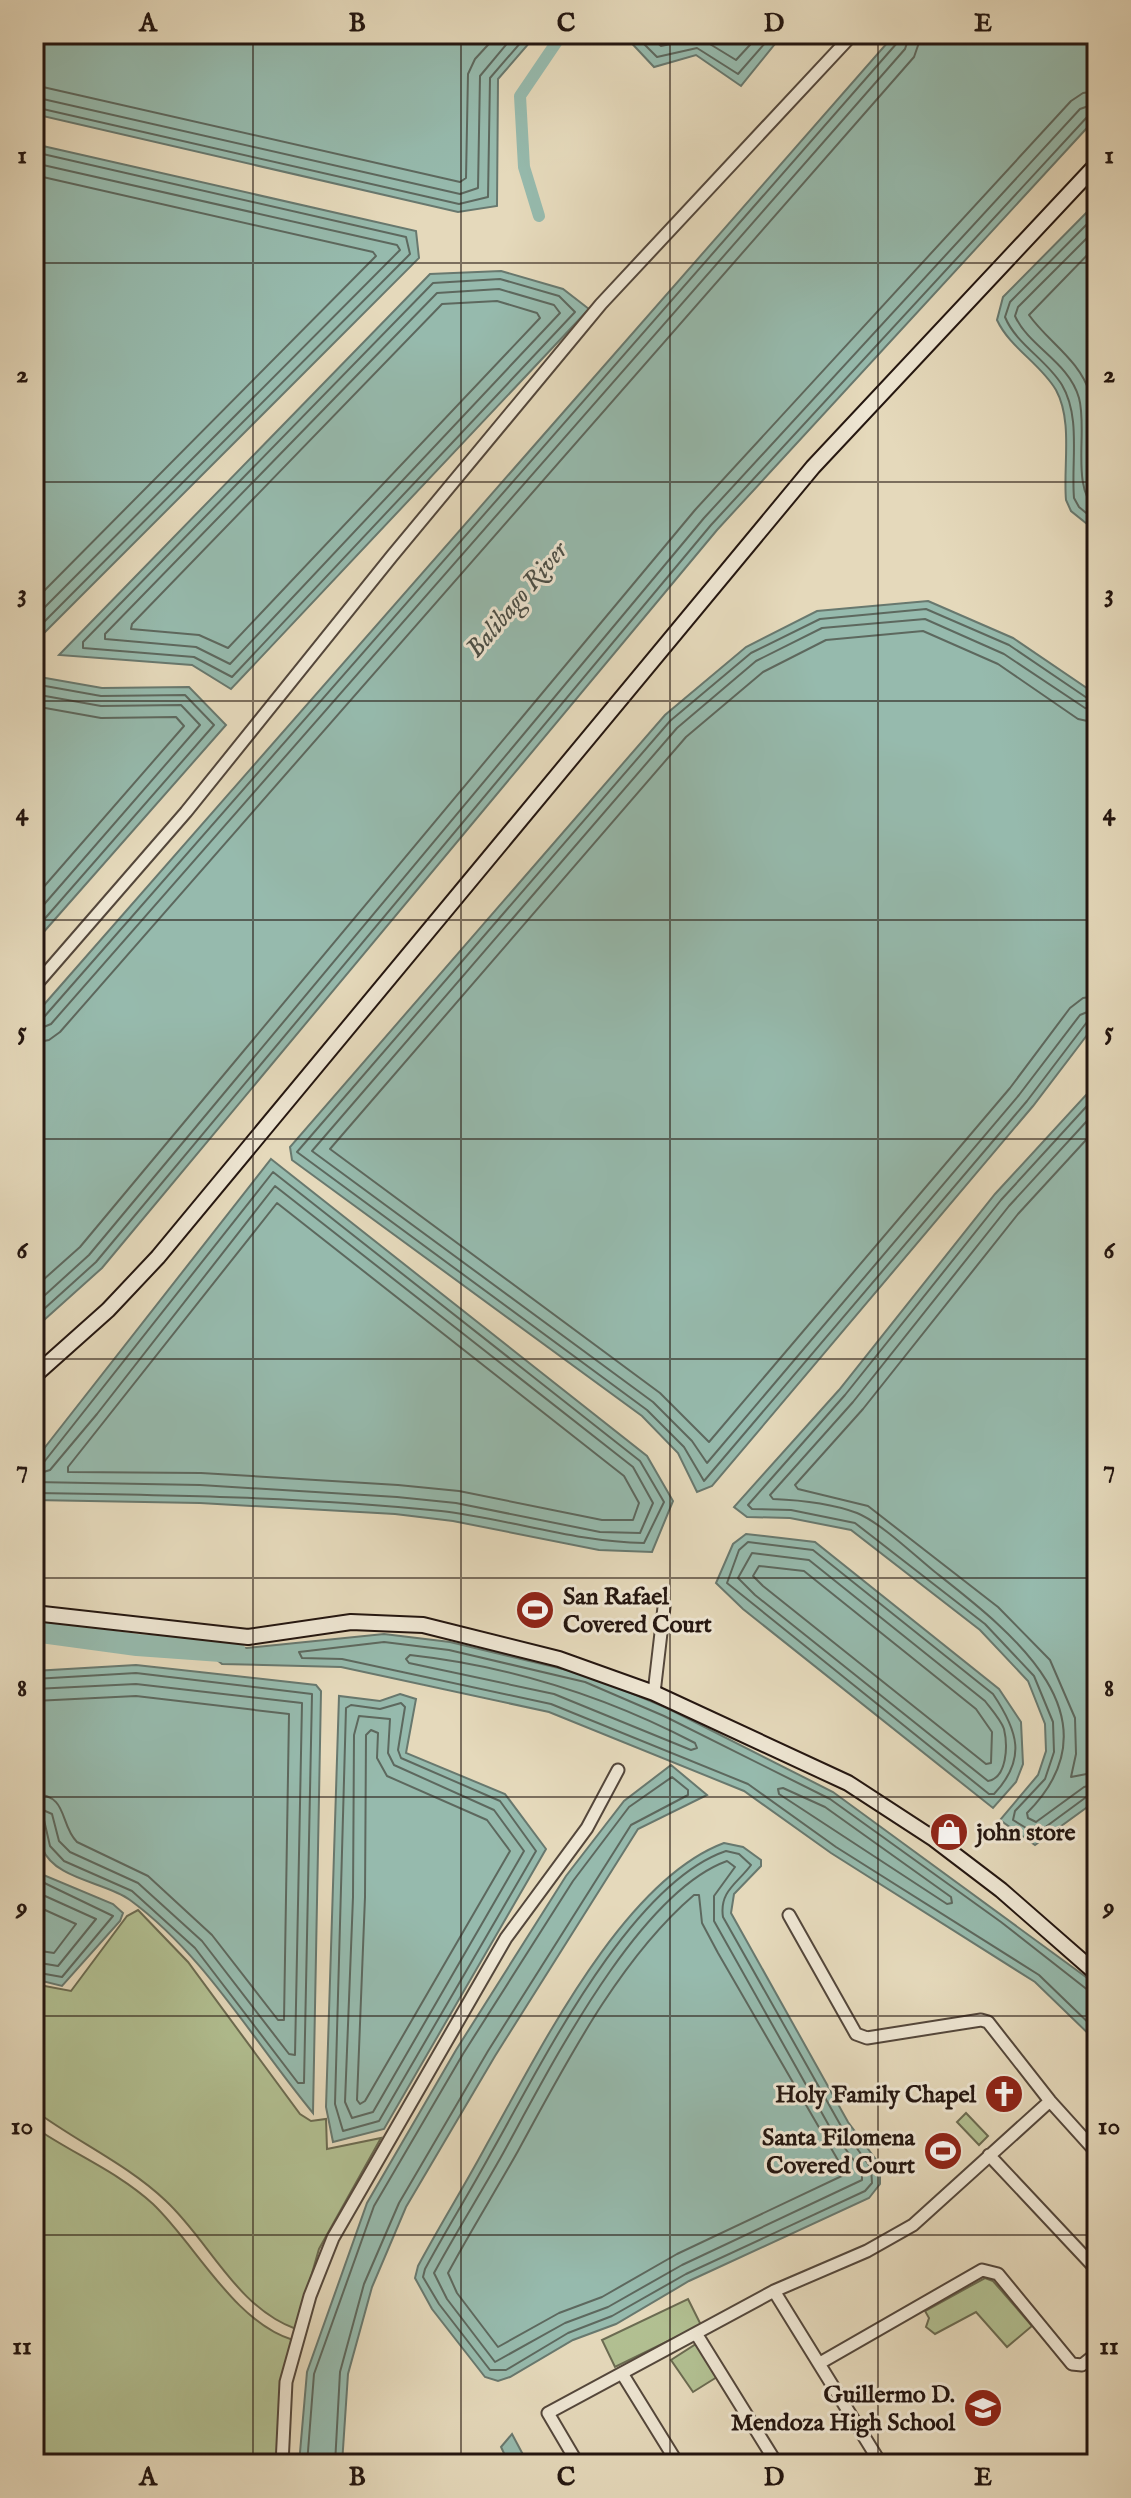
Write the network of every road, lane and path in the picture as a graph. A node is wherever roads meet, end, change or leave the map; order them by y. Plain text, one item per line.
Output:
1 (853, 34) edge
2 (1097, 164) edge
3 (34, 987) edge
4 (34, 1376) edge
5 (664, 1607) dead end
6 (34, 1613) edge
7 (654, 1693) junction
8 (618, 1770) dead end
9 (789, 1915) dead end
10 (1097, 1974) edge
11 (1050, 2101) junction
12 (1097, 2153) edge
13 (989, 2155) junction
14 (1097, 2270) edge
15 (774, 2291) junction
16 (697, 2335) junction
17 (1097, 2353) edge
18 (820, 2363) junction
19 (623, 2375) junction
20 (282, 2464) edge
21 (578, 2464) edge
22 (678, 2464) edge
23 (777, 2464) edge
24 (881, 2464) edge

1 - 3 street
2 - 4 street
5 - 7 street
6 - 7 street
7 - 10 street
8 - 20 street
9 - 11 street
11 - 12 street
11 - 13 street
13 - 14 street
13 - 15 street
15 - 16 street
15 - 18 street
16 - 19 street
16 - 23 street
17 - 18 street
18 - 24 street
19 - 21 street
19 - 22 street

